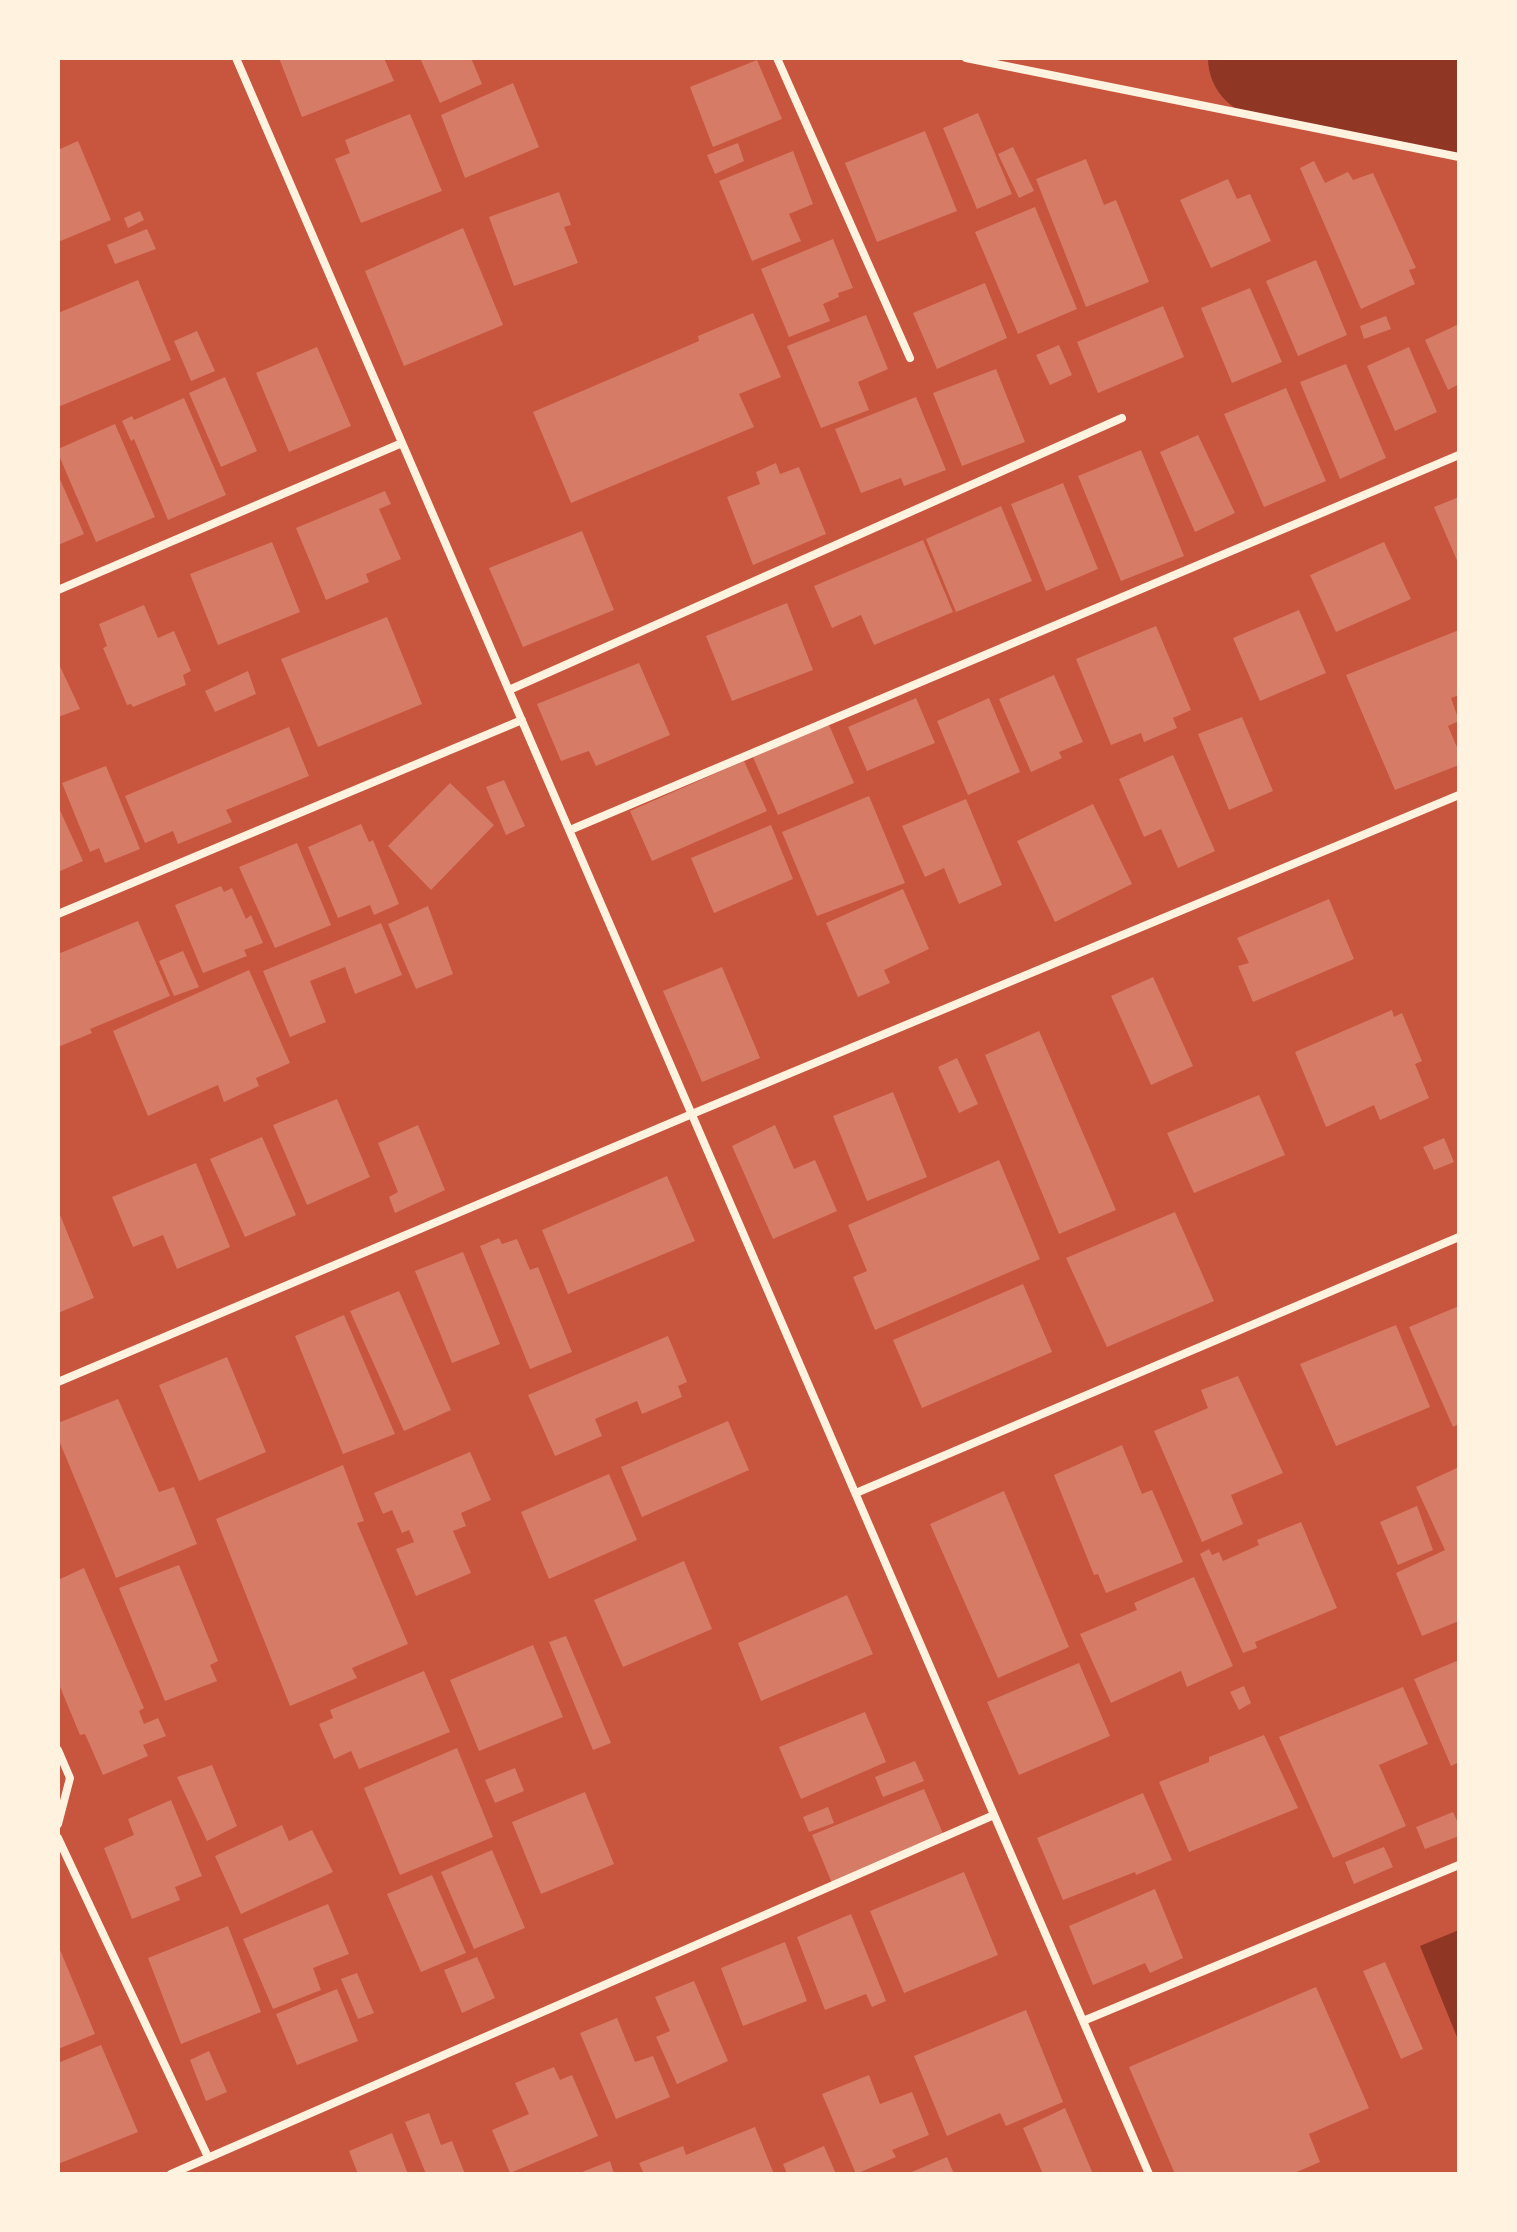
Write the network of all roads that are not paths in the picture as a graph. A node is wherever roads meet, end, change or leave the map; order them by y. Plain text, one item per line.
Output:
1 (236, 58) edge
2 (777, 58) edge
3 (966, 58) edge
4 (1459, 157) edge
5 (910, 358) dead end
6 (1122, 418) dead end
7 (402, 443) junction
8 (1459, 455) edge
9 (58, 590) edge
10 (509, 690) junction
11 (522, 720) junction
12 (1459, 795) edge
13 (570, 830) junction
14 (58, 914) edge
15 (692, 1114) junction
16 (1459, 1237) edge
17 (58, 1382) edge
18 (856, 1493) junction
19 (58, 1750) edge
20 (994, 1815) junction
21 (58, 1824) edge
22 (58, 1838) edge
23 (1459, 1865) edge
24 (1083, 2021) junction
25 (208, 2157) junction
26 (171, 2174) edge
27 (1149, 2174) edge

1 - 7 street
2 - 5 street
3 - 4 street
6 - 10 street
7 - 9 street
7 - 10 street
8 - 13 street
10 - 11 street
11 - 13 street
11 - 14 street
12 - 15 street
13 - 15 street
15 - 17 street
15 - 18 street
16 - 18 street
18 - 20 street
19 - 21 street
20 - 24 street
20 - 25 street
22 - 25 street
23 - 24 street
24 - 27 street
25 - 26 street

